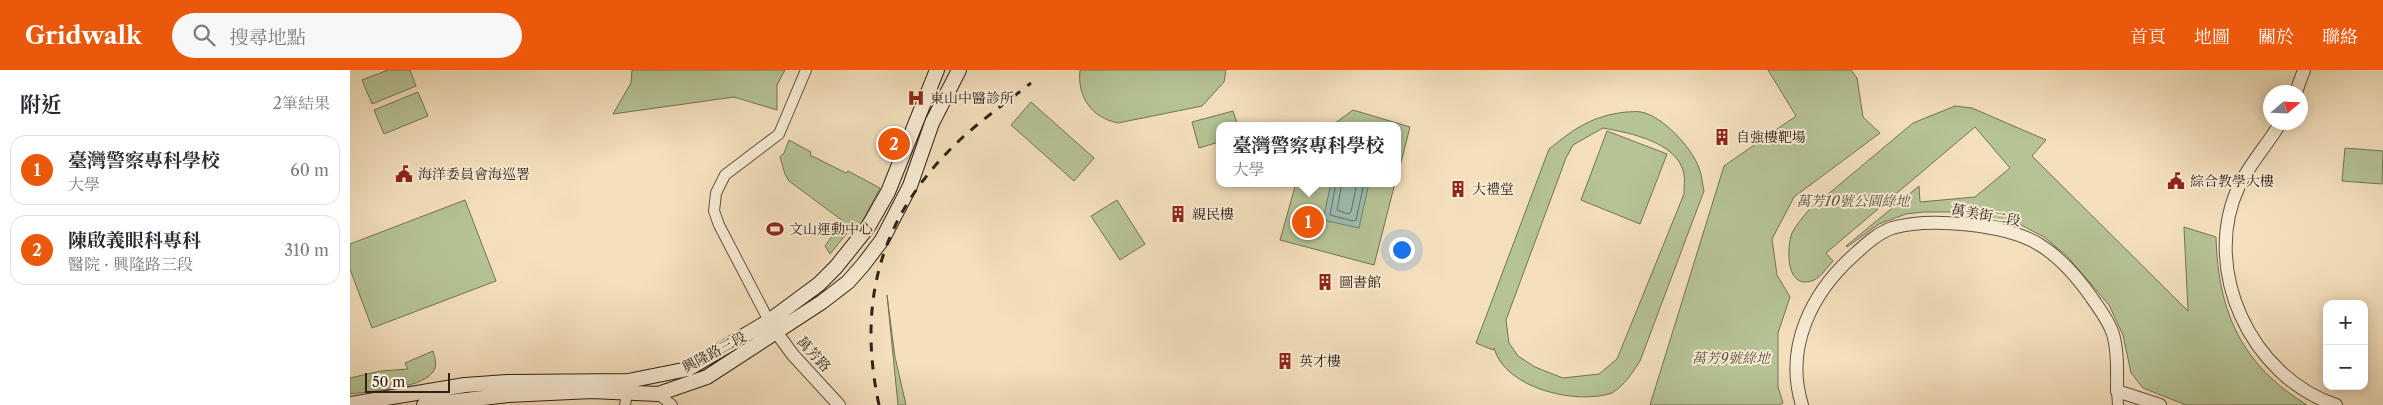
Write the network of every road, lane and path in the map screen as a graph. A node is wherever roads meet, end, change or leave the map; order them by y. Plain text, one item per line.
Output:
1 (806, 70) edge
2 (937, 70) edge
3 (959, 70) edge
4 (2304, 70) edge
5 (2299, 85) edge
6 (2276, 130) edge
7 (772, 327) junction
8 (2117, 391) junction
9 (627, 393) edge
10 (500, 394) edge
11 (658, 394) junction
12 (350, 404) edge
13 (424, 405) edge
14 (672, 405) edge
15 (839, 405) edge
16 (1802, 405) edge
17 (2118, 405) edge
18 (2160, 405) edge
19 (2336, 405) edge

1 - 7 street
2 - 7 main road, 興隆路三段
3 - 7 main road, 興隆路三段
4 - 5 street
6 - 19 street
7 - 9 main road, 興隆路三段
7 - 11 main road, 興隆路三段
7 - 15 street, 萬芳路
8 - 16 street, 萬美街二段
8 - 17 street
8 - 18 street
9 - 10 main road, 興隆路三段
9 - 11 main road, 興隆路三段
10 - 12 main road, 興隆路三段
10 - 13 main road, 興隆路三段
11 - 14 street

